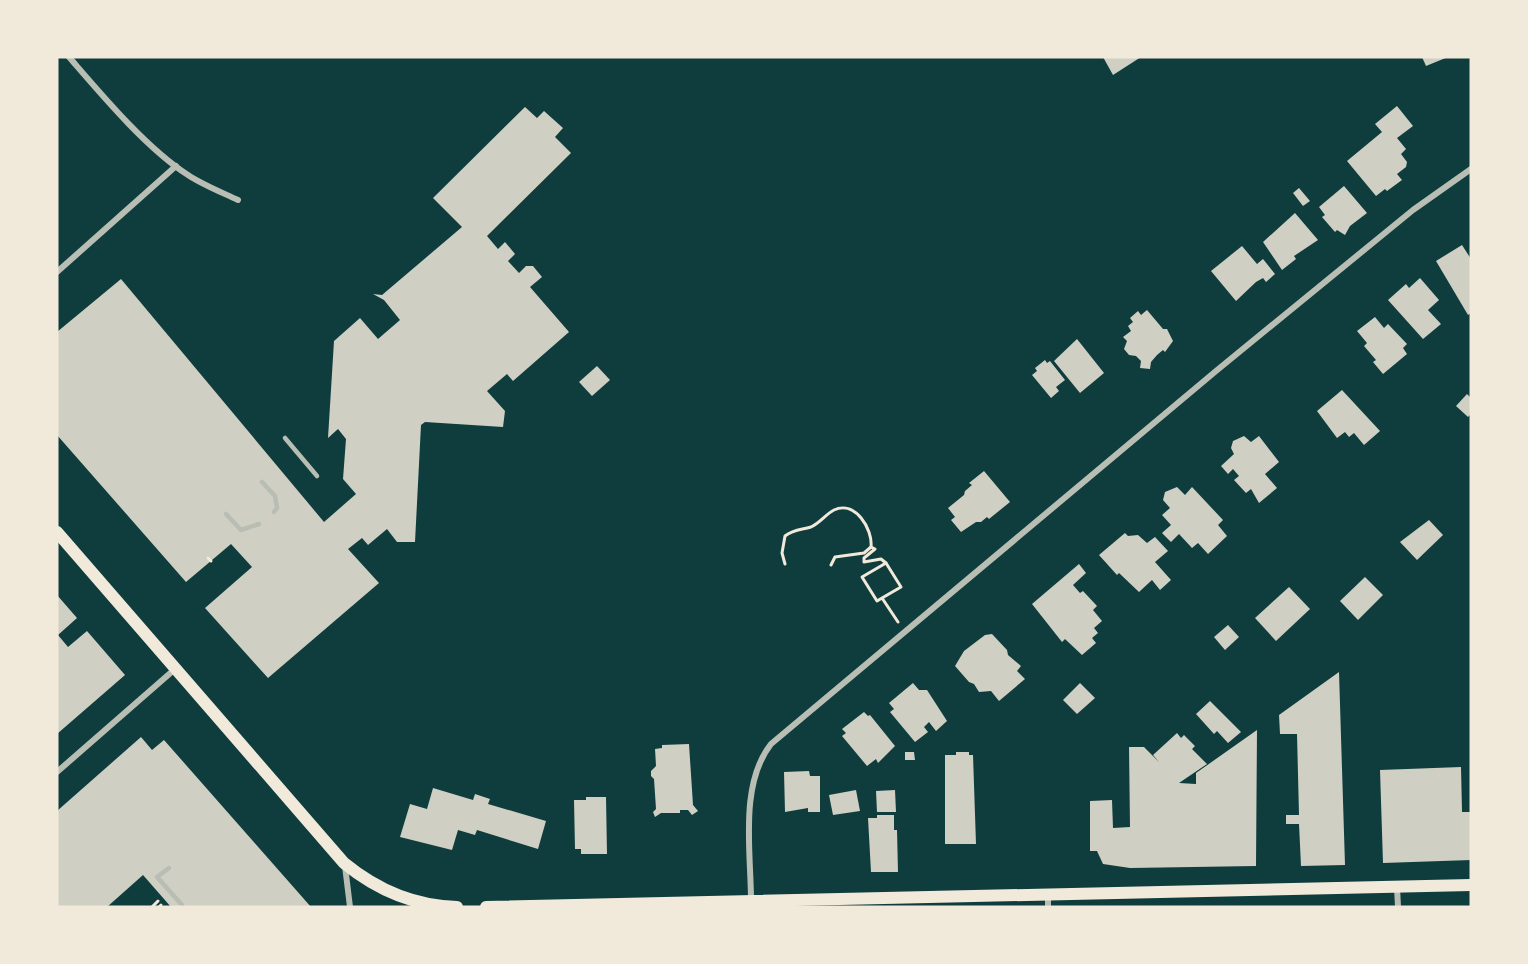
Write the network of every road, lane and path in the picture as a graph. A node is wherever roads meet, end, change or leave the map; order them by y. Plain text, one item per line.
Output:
1 (69, 57) edge
2 (176, 166) junction
3 (1471, 169) edge
4 (238, 200) dead end
5 (57, 272) edge
6 (285, 438) dead end
7 (317, 476) dead end
8 (262, 482) dead end
9 (274, 512) dead end
10 (226, 514) dead end
11 (259, 524) dead end
12 (57, 532) edge
13 (871, 546) junction
14 (886, 563) junction
15 (785, 564) dead end
16 (831, 565) dead end
17 (882, 598) junction
18 (890, 612) dead end
19 (175, 669) junction
20 (57, 772) edge
21 (344, 863) junction
22 (169, 868) dead end
23 (1471, 885) edge
24 (1397, 886) junction
25 (1048, 894) junction
26 (751, 901) junction
27 (160, 904) edge
28 (182, 905) dead end
29 (152, 907) edge
30 (350, 907) edge
31 (457, 907) edge
32 (486, 907) edge
33 (1048, 907) edge
34 (1398, 907) edge

1 - 2 street
2 - 4 street
2 - 5 street
3 - 26 street
6 - 7 lane
8 - 9 lane
10 - 11 lane
12 - 19 main road
13 - 14 path
13 - 15 path
13 - 16 path
14 - 17 path
14 - 17 path
17 - 18 path
19 - 20 street
19 - 21 main road
21 - 30 street
21 - 31 main road
22 - 28 lane
23 - 24 main road
24 - 25 main road
24 - 34 street
25 - 26 main road
25 - 33 street
26 - 32 main road
27 - 29 path

